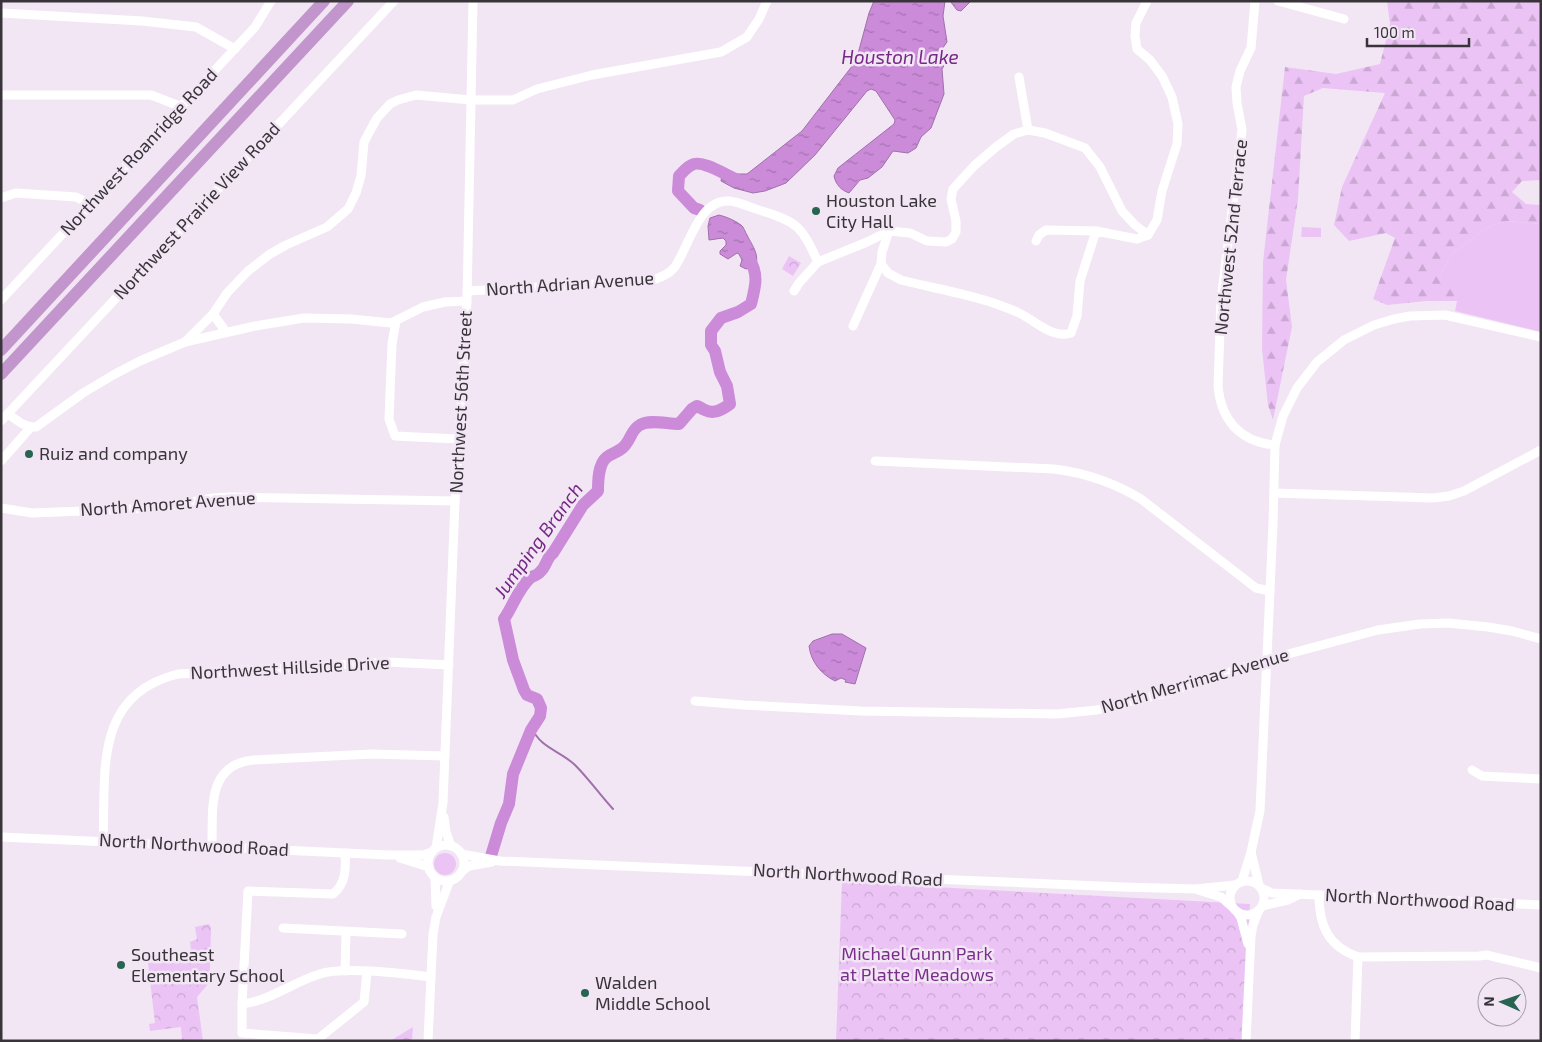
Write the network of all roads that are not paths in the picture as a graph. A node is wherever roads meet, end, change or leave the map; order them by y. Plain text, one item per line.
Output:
1 (271, 1) edge
2 (324, 1) edge
3 (348, 1) edge
4 (394, 1) edge
5 (473, 1) edge
6 (767, 1) edge
7 (1147, 1) edge
8 (1255, 1) edge
9 (1278, 1) edge
10 (1, 14) edge
11 (1344, 20) dead end
12 (235, 49) junction
13 (1019, 77) dead end
14 (1, 95) edge
15 (471, 100) junction
16 (182, 106) junction
17 (1028, 130) junction
18 (1, 198) edge
19 (89, 206) junction
20 (889, 231) junction
21 (1096, 231) junction
22 (1148, 235) junction
23 (1036, 241) dead end
24 (818, 262) junction
25 (881, 264) junction
26 (794, 291) dead end
27 (467, 296) junction
28 (1, 300) edge
29 (213, 314) junction
30 (396, 321) junction
31 (853, 326) dead end
32 (226, 332) junction
33 (1541, 337) edge
34 (185, 342) junction
35 (1, 350) edge
36 (1, 374) edge
37 (8, 414) junction
38 (1, 421) edge
39 (31, 427) junction
40 (458, 439) junction
41 (1274, 445) junction
42 (1541, 450) edge
43 (1, 461) edge
44 (875, 461) dead end
45 (1274, 493) junction
46 (455, 501) junction
47 (1, 508) edge
48 (1270, 591) junction
49 (1541, 639) edge
50 (1266, 660) junction
51 (449, 665) junction
52 (695, 700) dead end
53 (445, 756) junction
54 (1472, 770) dead end
55 (1541, 779) edge
56 (442, 803) junction
57 (1, 837) edge
58 (103, 841) junction
59 (212, 846) junction
60 (451, 846) junction
61 (434, 850) junction
62 (1251, 852) junction
63 (345, 853) junction
64 (461, 854) junction
65 (388, 855) junction
66 (500, 860) junction
67 (429, 867) junction
68 (462, 871) junction
69 (435, 877) junction
70 (450, 880) junction
71 (1238, 883) junction
72 (1260, 887) junction
73 (1195, 889) junction
74 (1300, 894) junction
75 (1320, 895) junction
76 (1541, 905) edge
77 (1231, 906) junction
78 (1261, 908) junction
79 (1238, 913) junction
80 (436, 916) junction
81 (283, 928) dead end
82 (346, 932) junction
83 (402, 934) dead end
84 (1250, 951) junction
85 (1358, 957) junction
86 (1541, 968) edge
87 (344, 971) junction
88 (366, 972) junction
89 (431, 977) junction
90 (242, 1004) junction
91 (428, 1041) edge
92 (1246, 1041) edge
93 (1355, 1041) edge

1 - 12 street, Northwest Roanridge Road
2 - 35 highway
3 - 36 highway
4 - 37 street, Northwest Prairie View Road
5 - 15 street, Northwest 56th Street
6 - 15 street
7 - 22 street
8 - 41 street, Northwest 52nd Terrace
9 - 11 street
10 - 12 street
12 - 16 street, Northwest Roanridge Road
13 - 17 street
14 - 16 street
15 - 27 street, Northwest 56th Street
15 - 29 street
16 - 19 street, Northwest Roanridge Road
17 - 20 street
17 - 22 street
18 - 19 street
19 - 28 street, Northwest Roanridge Road
20 - 24 street
20 - 25 street
21 - 22 street
21 - 23 street
21 - 25 street
24 - 26 street
24 - 27 street, North Adrian Avenue
25 - 31 street
27 - 30 street, North Adrian Avenue
27 - 40 street, Northwest 56th Street
29 - 32 street
29 - 34 street
30 - 32 street, North Adrian Avenue
30 - 40 street
32 - 34 street, North Adrian Avenue
33 - 41 street
34 - 39 street, North Adrian Avenue
37 - 38 street, Northwest Prairie View Road
37 - 39 street
39 - 43 street, North Adrian Avenue
40 - 46 street, Northwest 56th Street
41 - 45 street
42 - 45 street
44 - 48 street
45 - 48 street
46 - 47 street, North Amoret Avenue
46 - 51 street, Northwest 56th Street
48 - 50 street
49 - 50 street, North Merrimac Avenue
50 - 52 street, North Merrimac Avenue
50 - 62 street
51 - 53 street, Northwest 56th Street
51 - 58 street, Northwest Hillside Drive
53 - 56 street, Northwest 56th Street
53 - 59 street
54 - 55 street
56 - 60 street, Northwest 56th Street
56 - 61 street, Northwest 56th Street
57 - 58 street, North Northwood Road
58 - 59 street, North Northwood Road
59 - 63 street, North Northwood Road
60 - 61 street
60 - 64 street
61 - 65 street, North Northwood Road
61 - 67 street
62 - 71 street
62 - 72 street
63 - 65 street, North Northwood Road
63 - 90 street
64 - 66 street, North Northwood Road
64 - 68 street
65 - 67 street, North Northwood Road
66 - 68 street, North Northwood Road
66 - 73 street, North Northwood Road
67 - 69 street
68 - 70 street
69 - 70 street
69 - 80 street
70 - 80 street
71 - 72 street
71 - 73 street, North Northwood Road
71 - 77 street
72 - 74 street, North Northwood Road
72 - 78 street
73 - 77 street, North Northwood Road
74 - 75 street, North Northwood Road
74 - 78 street, North Northwood Road
75 - 76 street, North Northwood Road
75 - 85 street
77 - 79 street
78 - 79 street
78 - 84 street
79 - 84 street
80 - 89 street
81 - 82 street
82 - 83 street
82 - 87 street
84 - 92 street
85 - 86 street
85 - 93 street
87 - 88 street
87 - 90 street
88 - 89 street
88 - 90 street
89 - 91 street

